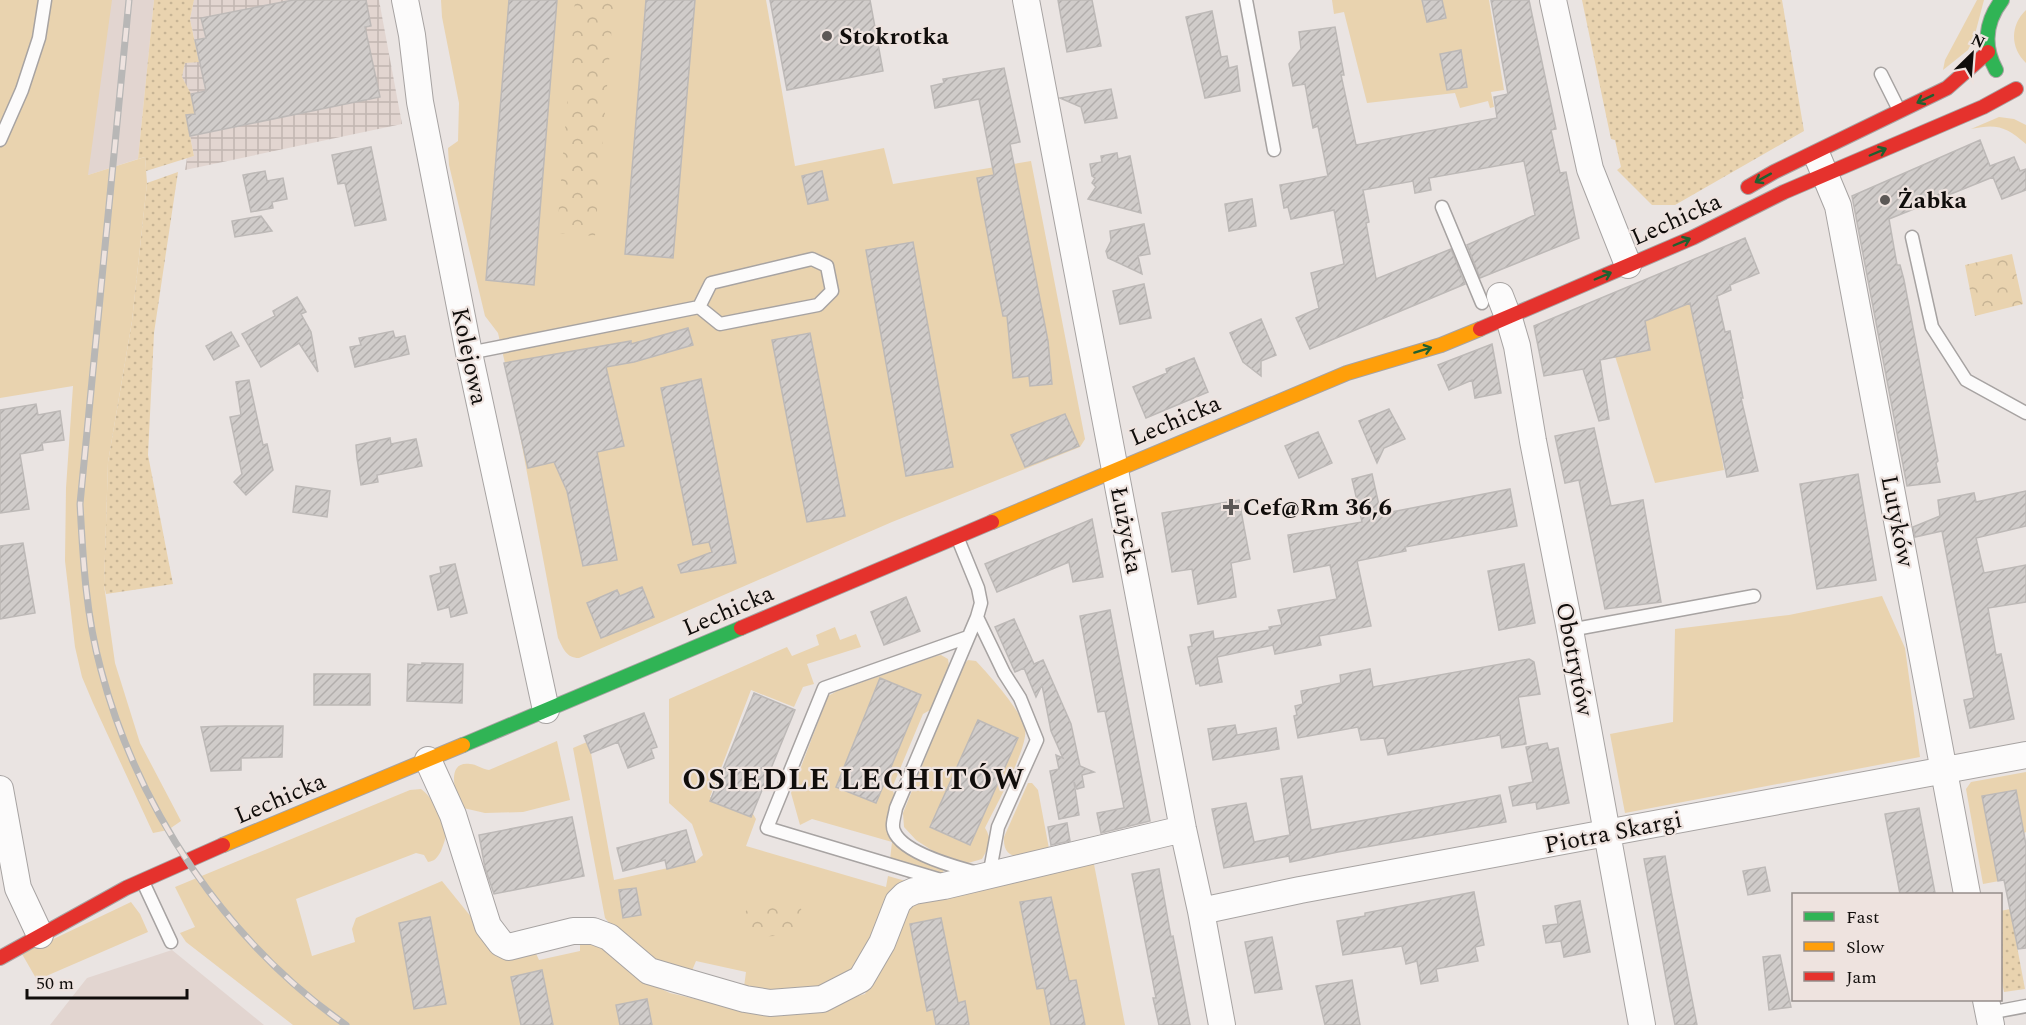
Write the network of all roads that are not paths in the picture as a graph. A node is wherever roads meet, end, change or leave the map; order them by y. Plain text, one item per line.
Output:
1 (45, 0) edge
2 (405, 0) edge
3 (1026, 0) edge
4 (1246, 0) edge
5 (1553, 0) edge
6 (2002, 0) edge
7 (1988, 52) junction
8 (1881, 74) dead end
9 (2021, 91) edge
10 (1899, 111) junction
11 (0, 140) edge
12 (1274, 150) dead end
13 (1820, 163) junction
14 (1735, 194) dead end
15 (1442, 207) dead end
16 (1912, 237) dead end
17 (1621, 251) junction
18 (1495, 303) junction
19 (699, 307) junction
20 (1398, 343) dead end
21 (469, 353) junction
22 (1347, 373) junction
23 (2026, 413) edge
24 (1115, 469) junction
25 (957, 537) junction
26 (1754, 596) dead end
27 (977, 617) junction
28 (1570, 630) junction
29 (968, 638) junction
30 (546, 710) junction
31 (2026, 755) edge
32 (428, 760) junction
33 (1945, 771) junction
34 (0, 789) edge
35 (1183, 830) junction
36 (1608, 834) junction
37 (989, 876) junction
38 (142, 881) junction
39 (954, 884) junction
40 (126, 888) junction
41 (1967, 893) edge
42 (59, 910) dead end
43 (1201, 911) junction
44 (33, 925) junction
45 (171, 942) dead end
46 (0, 958) edge
47 (2026, 1006) edge
48 (1989, 1013) edge
49 (1222, 1025) edge
50 (1642, 1025) edge

1 - 11 lane
2 - 21 street, Kolejowa
3 - 24 street, Łużycka
4 - 12 lane
5 - 17 street
6 - 7 street
7 - 9 street
7 -> 10 street, Lechicka
8 - 10 lane
13 -> 9 street, Lechicka
10 - 13 street, Lechicka
13 -> 14 street, Lechicka
17 -> 13 street, Lechicka
13 - 33 street, Lutyków
15 - 18 lane
16 - 23 lane
18 -> 17 street, Lechicka
22 -> 18 street, Lechicka
18 - 28 street, Obotrytów
19 - 19 lane
19 - 21 lane
20 - 22 street, Lechicka
21 - 30 street, Kolejowa
22 - 24 street, Lechicka
24 - 25 street, Lechicka
24 - 35 street, Łużycka
25 - 27 lane
25 - 30 street, Lechicka
26 - 28 lane
27 - 29 lane
27 - 37 lane
28 - 36 street, Obotrytów
29 - 37 lane
29 - 39 lane
30 - 32 street, Lechicka
31 - 33 street, Piotra Skargi
32 - 38 street, Lechicka
32 - 39 street
33 - 36 street, Piotra Skargi
33 - 41 street, Lutyków
34 - 44 street
35 - 37 street
35 - 43 street, Łużycka
36 - 43 street, Piotra Skargi
36 - 50 street, Obotrytów
37 - 39 street
38 - 40 street, Lechicka
38 - 45 lane
40 - 42 street, Lechicka
40 - 44 street, Lechicka
43 - 49 street, Łużycka
44 - 46 street, Lechicka
47 - 48 lane

